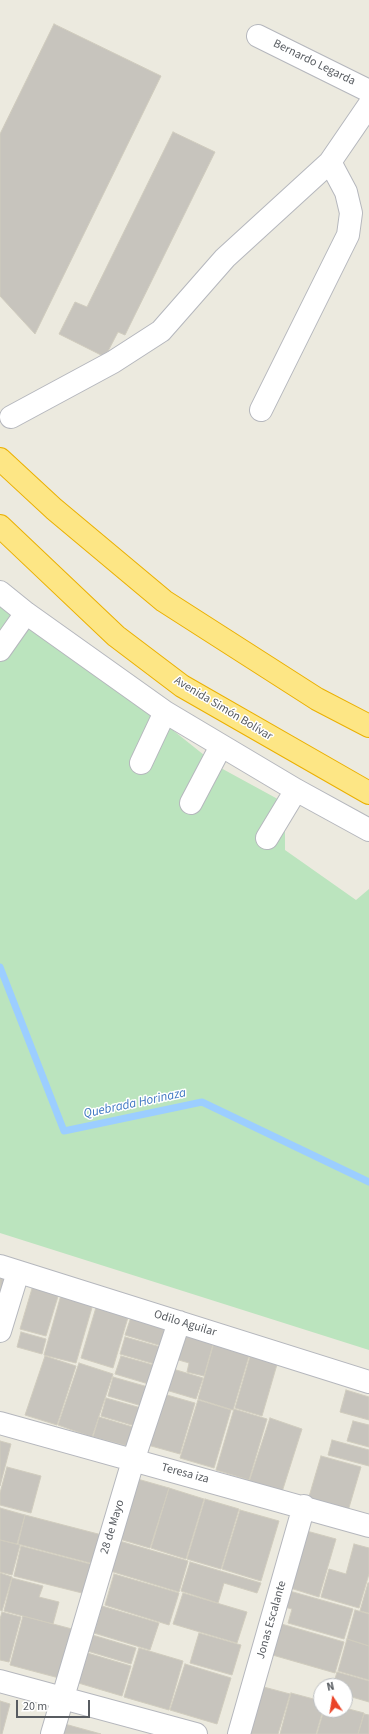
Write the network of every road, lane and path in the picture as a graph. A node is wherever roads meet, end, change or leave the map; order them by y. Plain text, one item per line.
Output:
1 (258, 36) dead end
2 (369, 91) edge
3 (369, 105) edge
4 (330, 162) junction
5 (261, 410) dead end
6 (11, 417) dead end
7 (0, 459) edge
8 (0, 526) edge
9 (0, 592) edge
10 (26, 613) junction
11 (0, 650) edge
12 (165, 712) junction
13 (369, 726) edge
14 (221, 746) junction
15 (141, 763) dead end
16 (296, 790) junction
17 (369, 793) edge
18 (191, 803) dead end
19 (369, 830) edge
20 (266, 838) dead end
21 (9, 1269) edge
22 (179, 1322) junction
23 (0, 1331) edge
24 (369, 1382) edge
25 (0, 1423) edge
26 (133, 1460) junction
27 (304, 1506) junction
28 (369, 1526) edge
29 (0, 1681) edge
30 (62, 1698) junction
31 (52, 1734) edge
32 (196, 1734) edge
33 (239, 1734) edge

1 - 2 street, Bernardo Legarda
3 - 4 street
4 - 5 street
4 - 6 street
7 - 13 highway
8 - 17 highway, Avenida Simón Bolívar
9 - 10 street
10 - 11 street
10 - 12 street
12 - 14 street
12 - 15 street
14 - 16 street
14 - 18 street
16 - 19 street
16 - 20 street
21 - 22 street, Odilo Aguilar
21 - 23 street
22 - 24 street, Odilo Aguilar
22 - 26 street, 28 de Mayo
25 - 26 street, Teresa iza
26 - 27 street, Teresa iza
26 - 30 street, 28 de Mayo
27 - 28 street, Teresa iza
27 - 33 street, Jonas Escalante
29 - 30 street
30 - 31 street, 28 de Mayo
30 - 32 street

